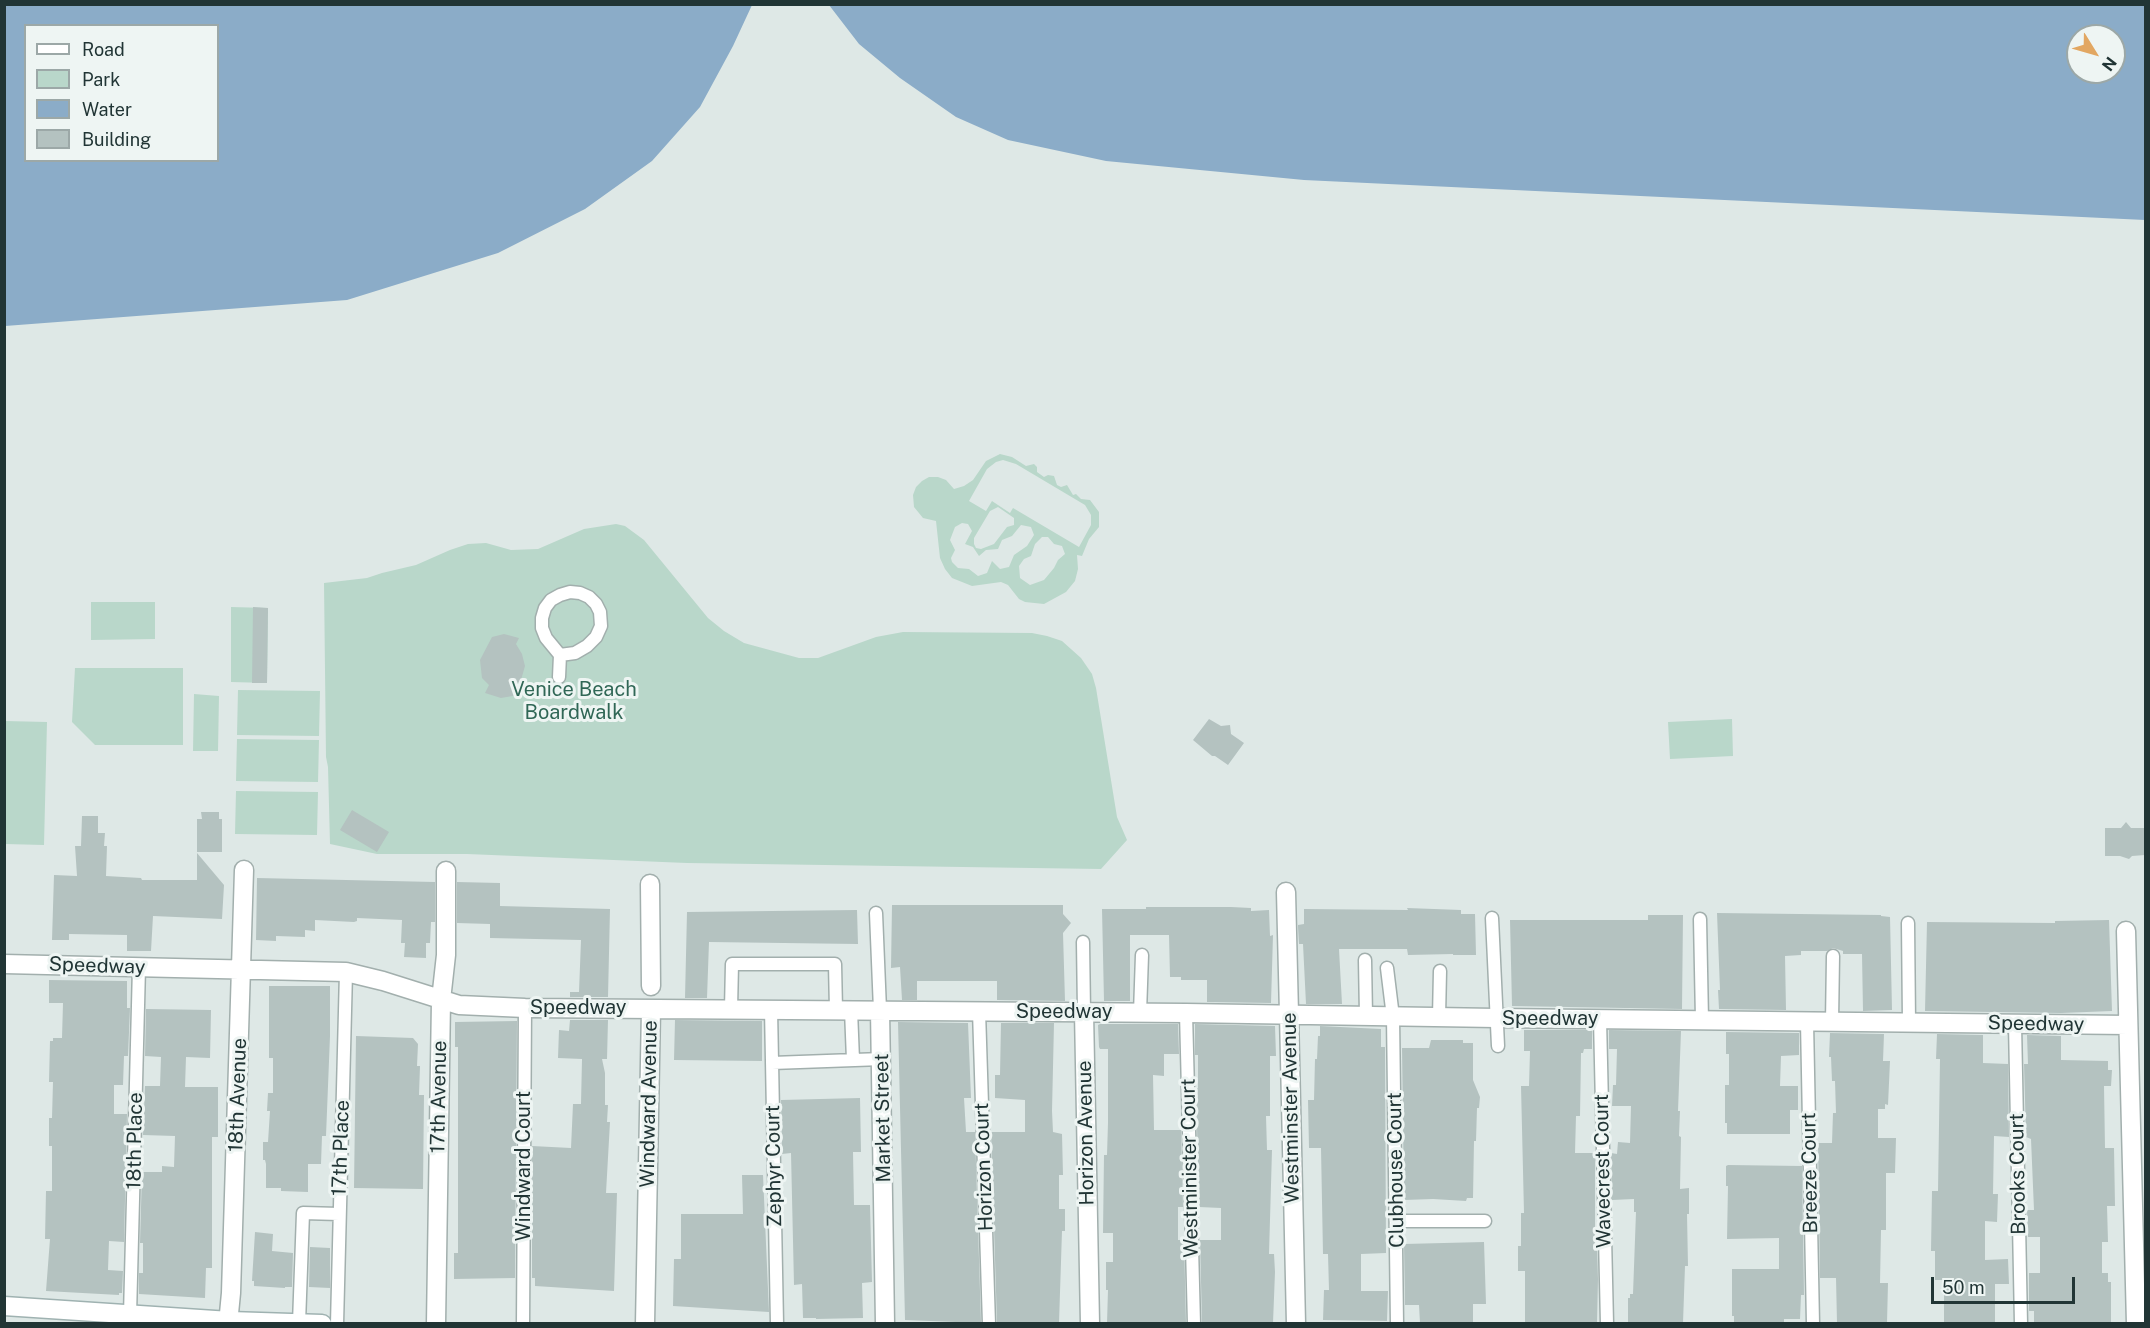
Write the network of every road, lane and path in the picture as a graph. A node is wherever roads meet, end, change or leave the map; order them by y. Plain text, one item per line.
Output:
1 (560, 656) junction
2 (559, 677) dead end
3 (244, 870) dead end
4 (446, 871) dead end
5 (650, 884) dead end
6 (1286, 892) dead end
7 (876, 913) dead end
8 (1492, 918) dead end
9 (1700, 919) dead end
10 (1908, 923) dead end
11 (2126, 931) dead end
12 (1083, 942) dead end
13 (1142, 954) dead end
14 (1833, 956) dead end
15 (1365, 960) dead end
16 (4, 964) edge
17 (139, 967) junction
18 (1387, 968) dead end
19 (242, 970) junction
20 (1440, 971) dead end
21 (346, 972) junction
22 (651, 986) joint
23 (441, 1000) junction
24 (525, 1008) junction
25 (651, 1009) junction
26 (731, 1009) junction
27 (771, 1010) junction
28 (844, 1010) junction
29 (880, 1010) junction
30 (979, 1011) junction
31 (1084, 1012) junction
32 (1140, 1013) junction
33 (1186, 1013) junction
34 (1289, 1014) junction
35 (1366, 1016) junction
36 (1394, 1017) junction
37 (1439, 1017) junction
38 (1496, 1018) junction
39 (1600, 1019) junction
40 (1702, 1020) junction
41 (1807, 1022) junction
42 (1833, 1022) junction
43 (1909, 1022) junction
44 (2015, 1024) junction
45 (2128, 1025) junction
46 (1498, 1046) dead end
47 (882, 1059) junction
48 (853, 1060) junction
49 (2137, 1061) edge
50 (772, 1062) junction
51 (339, 1214) junction
52 (1397, 1221) junction
53 (1485, 1221) dead end
54 (4, 1306) edge
55 (130, 1315) junction
56 (229, 1322) edge
57 (299, 1323) edge
58 (322, 1323) edge
59 (337, 1323) edge
60 (436, 1323) edge
61 (523, 1323) edge
62 (645, 1323) edge
63 (777, 1323) edge
64 (885, 1323) edge
65 (989, 1323) edge
66 (1090, 1323) edge
67 (1194, 1323) edge
68 (1296, 1323) edge
69 (1397, 1323) edge
70 (1607, 1323) edge
71 (1813, 1323) edge
72 (2021, 1323) edge
73 (2136, 1323) edge

1 - 1 lane
1 - 2 lane
3 - 19 street, 18th Avenue
4 - 23 street, 17th Avenue
5 - 22 street, Windward Avenue
6 - 34 street, Westminster Avenue
7 - 29 lane, Market Street
8 - 38 lane
9 - 40 lane
10 - 43 lane
11 - 45 street
12 - 31 lane, Horizon Avenue
13 - 32 lane
14 - 42 lane
15 - 35 lane
16 - 17 street, Speedway
17 - 19 street, Speedway
17 - 55 lane, 18th Place
18 - 36 lane, Clubhouse Court
19 - 21 street, Speedway
19 - 56 street, 18th Avenue
20 - 37 lane
21 - 23 street, Speedway
21 - 51 lane, 17th Place
22 - 25 lane, Windward Avenue
23 - 24 street, Speedway
23 - 60 street, 17th Avenue
24 - 25 street, Speedway
24 - 61 lane, Windward Court
25 - 26 street, Speedway
25 - 62 street, Windward Avenue
26 - 27 street, Speedway
26 - 28 lane
27 - 28 street, Speedway
27 - 50 lane, Zephyr Court
28 - 29 street, Speedway
28 - 48 lane
29 - 30 street, Speedway
29 - 47 street, Market Street
30 - 31 street, Speedway
30 - 65 lane, Horizon Court
31 - 32 street, Speedway
31 - 66 street, Horizon Avenue
32 - 33 street, Speedway
33 - 34 street, Speedway
33 - 67 lane, Westminister Court
34 - 35 street, Speedway
34 - 68 street, Westminster Avenue
35 - 36 street, Speedway
36 - 37 street, Speedway
36 - 52 lane, Clubhouse Court
37 - 38 street, Speedway
38 - 39 street, Speedway
38 - 46 lane
39 - 40 street, Speedway
39 - 70 lane, Wavecrest Court
40 - 41 street, Speedway
41 - 42 street, Speedway
41 - 71 lane, Breeze Court
42 - 43 street, Speedway
43 - 44 street, Speedway
44 - 45 street, Speedway
44 - 72 lane, Brooks Court
45 - 49 street
47 - 48 lane
47 - 64 street, Market Street
48 - 50 lane
49 - 73 street
50 - 63 lane, Zephyr Court
51 - 57 lane
51 - 59 lane, 17th Place
52 - 53 lane
52 - 69 lane, Clubhouse Court
54 - 55 street
55 - 56 street
56 - 57 street
57 - 58 street

